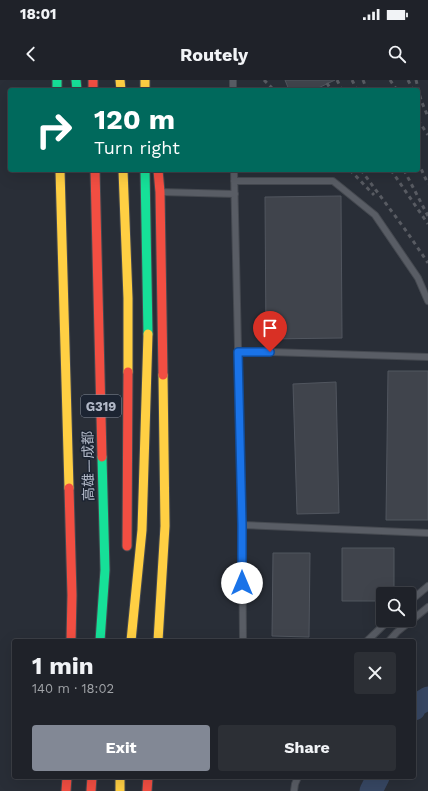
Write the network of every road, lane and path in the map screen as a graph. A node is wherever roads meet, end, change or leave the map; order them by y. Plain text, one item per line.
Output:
1 (60, 172) edge
2 (95, 172) edge
3 (123, 172) edge
4 (144, 172) edge
5 (158, 172) edge
6 (234, 172) edge
7 (86, 178) dead end
8 (234, 182) junction
9 (160, 192) junction
10 (235, 194) junction
11 (98, 284) junction
12 (428, 300) edge
13 (238, 352) junction
14 (428, 357) edge
15 (242, 525) junction
16 (428, 533) edge
17 (127, 553) dead end
18 (428, 586) edge
19 (127, 593) dead end
20 (416, 596) edge
21 (428, 607) edge
22 (382, 627) edge
23 (71, 639) edge
24 (100, 639) edge
25 (127, 639) edge
26 (131, 639) edge
27 (158, 639) edge
28 (243, 639) edge
29 (369, 639) edge
30 (391, 639) edge
31 (67, 779) edge
32 (92, 779) edge
33 (120, 779) edge
34 (148, 779) edge
35 (297, 779) edge
36 (66, 791) edge
37 (91, 791) edge
38 (120, 791) edge
39 (147, 791) edge
40 (294, 791) edge

1 - 23 main road
2 - 11 main road, 高雄—成都 / G319
3 - 17 main road, G319
4 - 26 main road
5 - 9 main road
6 - 8 lane
7 - 11 main road
8 - 10 lane
8 - 12 lane
9 - 10 lane
9 - 27 main road
10 - 13 lane
11 - 24 main road, 高雄—成都 / G319
13 - 14 lane
13 - 15 lane
15 - 16 lane
15 - 28 lane
18 - 20 lane
19 - 25 main road
21 - 30 lane
22 - 29 lane
31 - 36 main road
32 - 37 main road
33 - 38 main road
34 - 39 main road
35 - 40 lane

